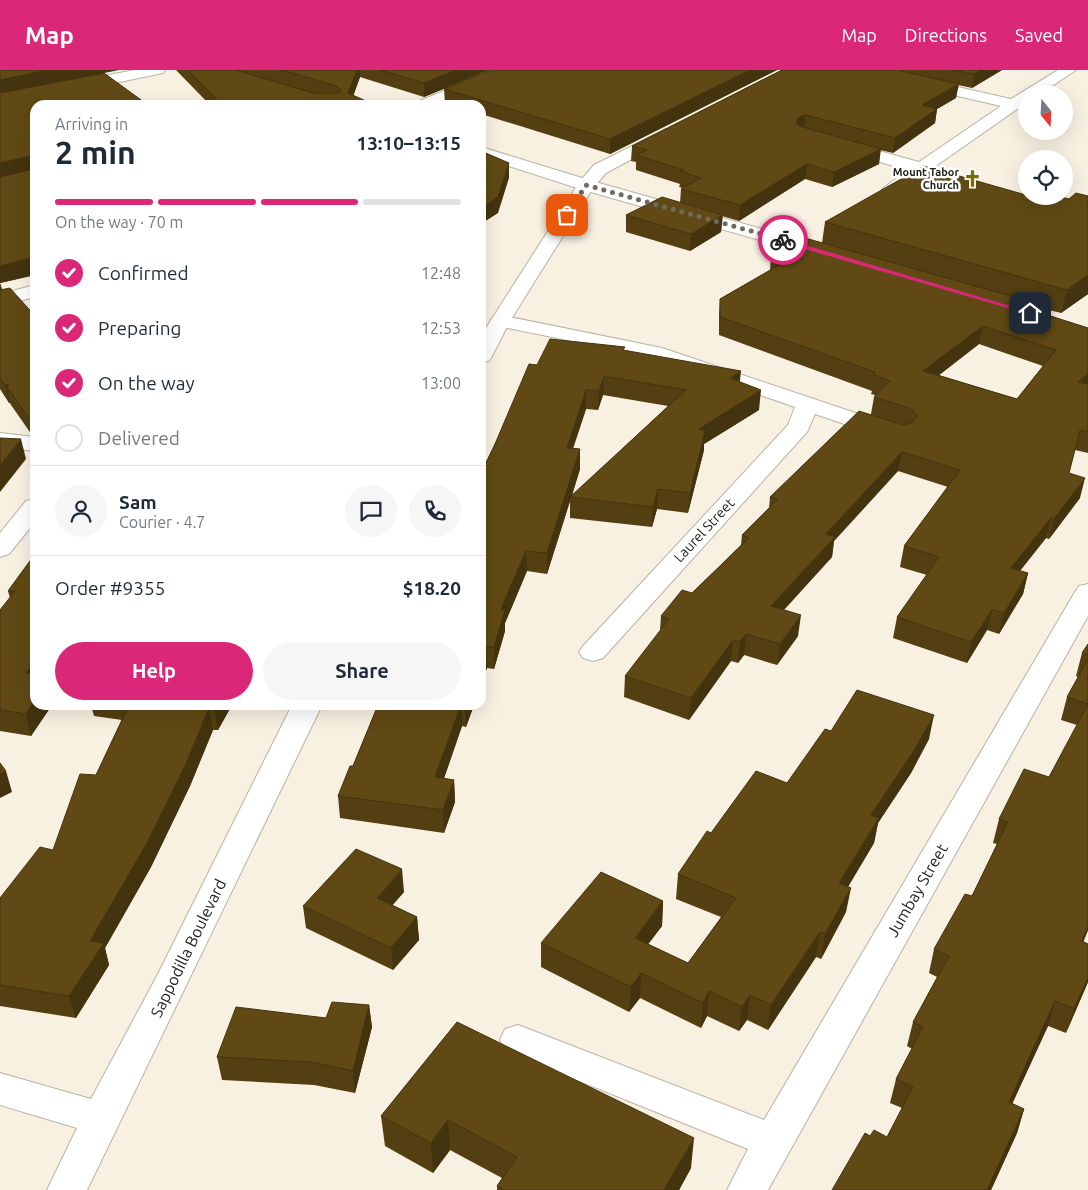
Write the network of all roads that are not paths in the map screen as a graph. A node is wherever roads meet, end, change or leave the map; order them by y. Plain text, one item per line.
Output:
1 (158, 70) edge
2 (507, 70) edge
3 (862, 70) edge
4 (1069, 70) edge
5 (1044, 85) edge
6 (65, 88) edge
7 (1018, 97) edge
8 (435, 100) edge
9 (1018, 101) edge
10 (678, 128) edge
11 (831, 143) edge
12 (486, 154) edge
13 (921, 168) junction
14 (586, 185) junction
15 (874, 200) edge
16 (817, 235) dead end
17 (800, 245) junction
18 (848, 259) edge
19 (30, 292) edge
20 (0, 300) edge
21 (500, 321) junction
22 (486, 347) edge
23 (807, 404) junction
24 (900, 436) edge
25 (0, 440) edge
26 (30, 443) edge
27 (30, 512) edge
28 (0, 549) edge
29 (1088, 592) edge
30 (592, 652) dead end
31 (305, 710) edge
32 (518, 1040) dead end
33 (0, 1089) edge
34 (101, 1118) junction
35 (773, 1141) junction
36 (67, 1190) edge
37 (747, 1190) edge

1 - 6 street
2 - 8 street
3 - 7 street
4 - 5 street
9 - 13 street
10 - 14 street
11 - 13 street
12 - 14 street
13 - 15 street
14 - 17 street
14 - 21 street
16 - 17 street
17 - 18 street
19 - 20 street
21 - 22 street
21 - 23 street
23 - 24 street
23 - 30 street, Laurel Street
25 - 26 street
27 - 28 street
29 - 35 street, Jumbay Street
31 - 34 street, Sappodilla Boulevard
32 - 35 street
33 - 34 street
34 - 36 street, Sappodilla Boulevard
35 - 37 street, Jumbay Street

